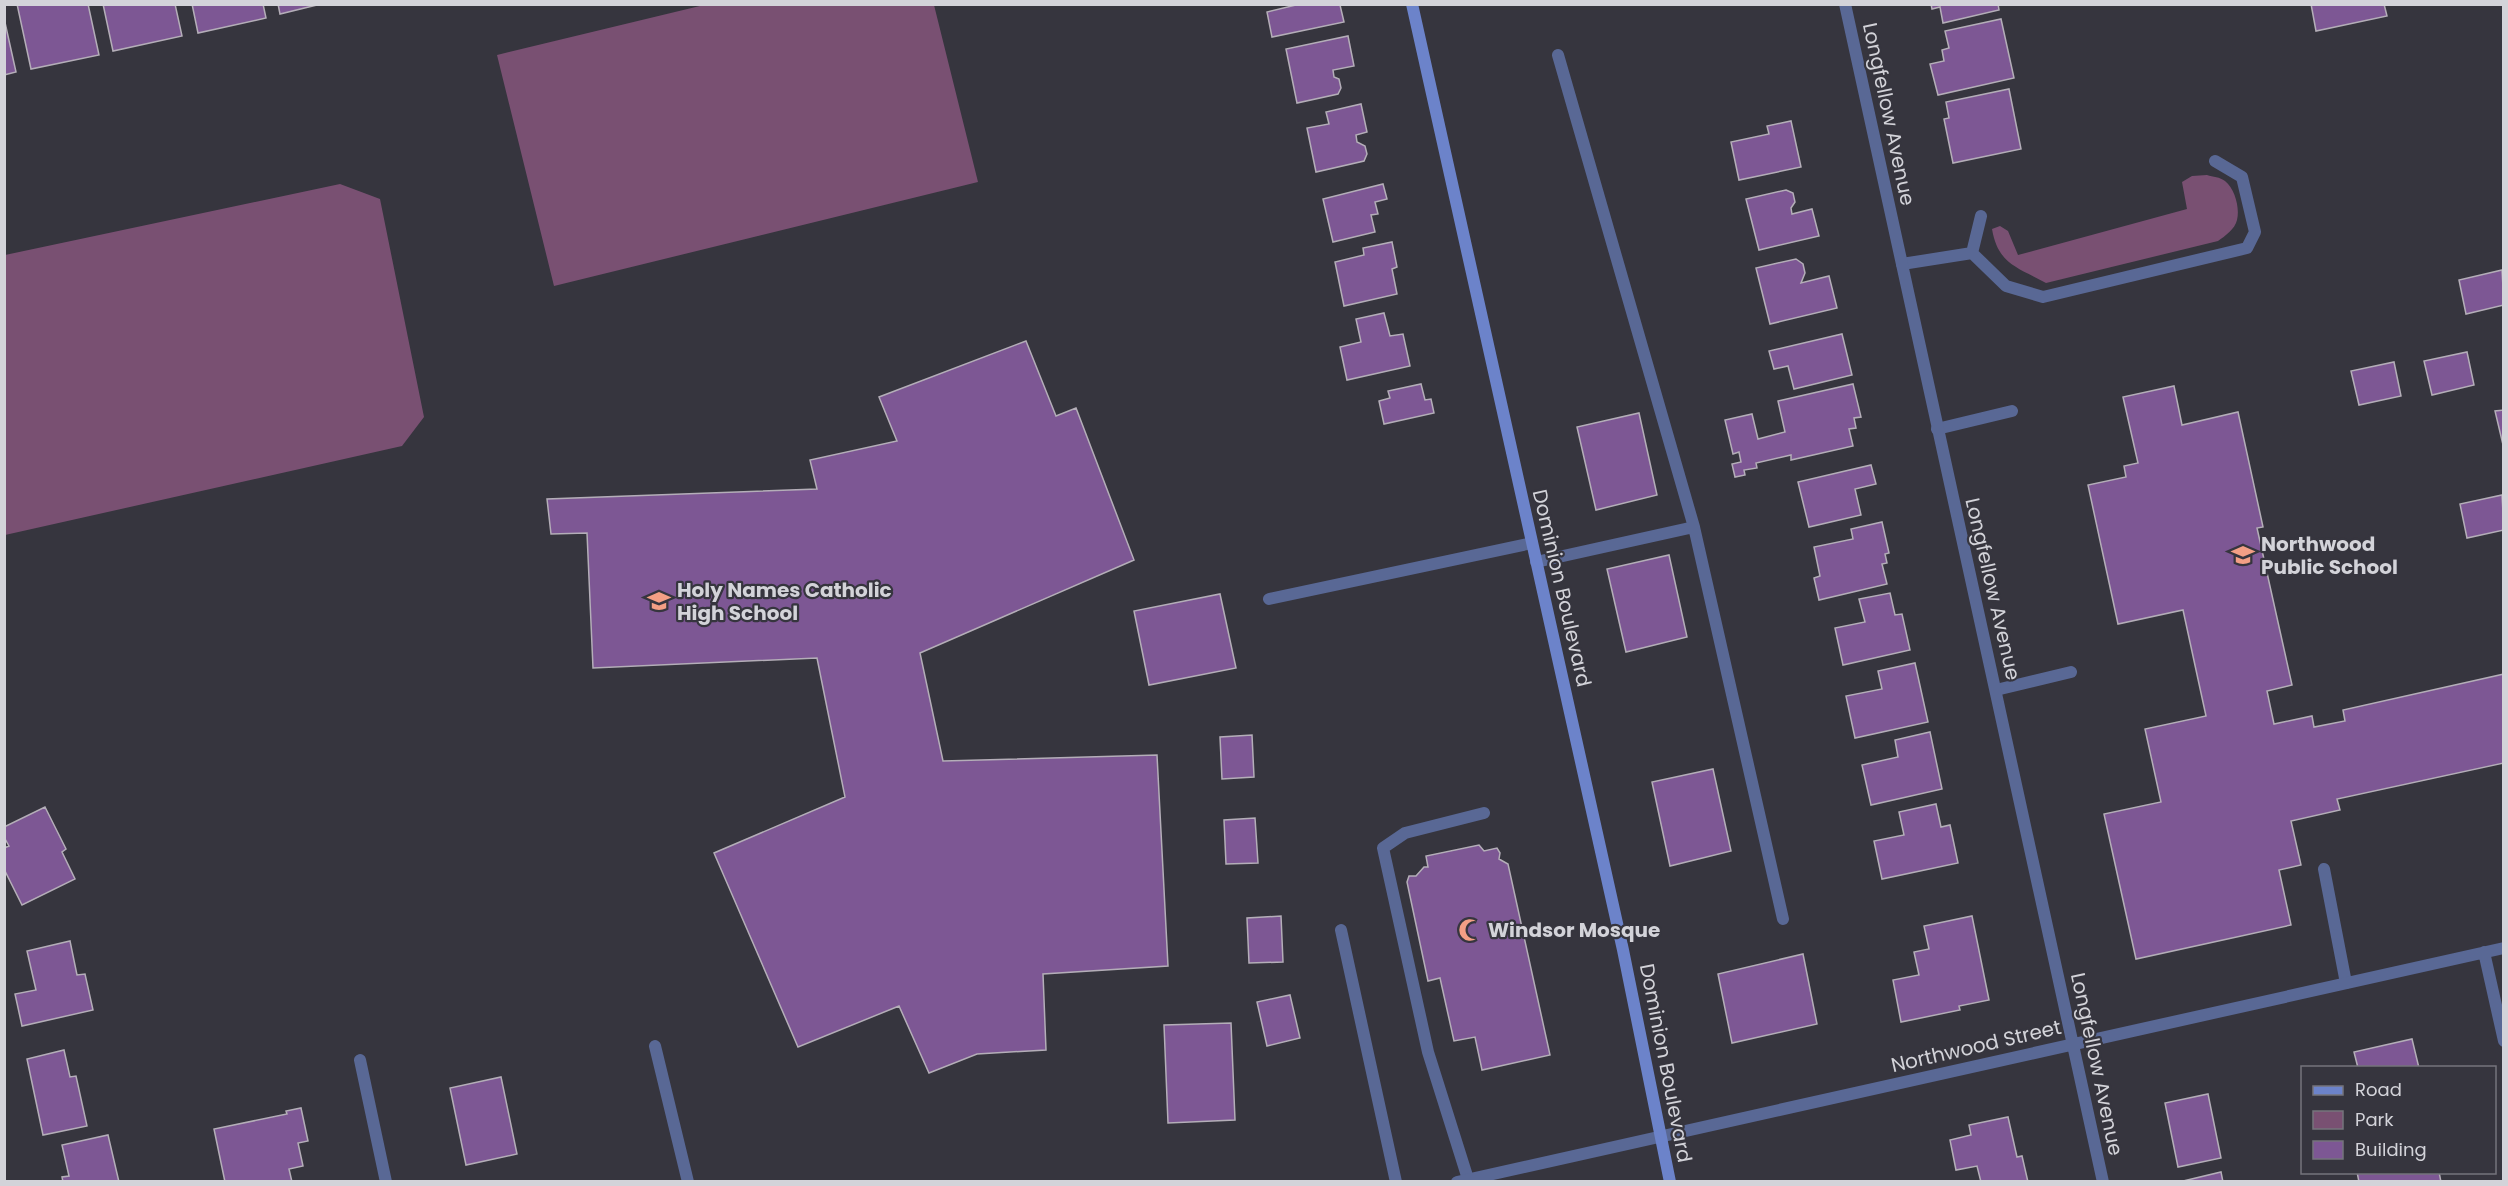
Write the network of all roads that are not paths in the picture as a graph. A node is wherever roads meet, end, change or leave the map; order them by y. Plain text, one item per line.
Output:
1 (1412, 4) edge
2 (1845, 4) edge
3 (1558, 54) dead end
4 (2215, 161) dead end
5 (1981, 216) dead end
6 (1972, 253) junction
7 (1902, 264) junction
8 (2012, 411) dead end
9 (1937, 429) junction
10 (1694, 527) junction
11 (1532, 543) junction
12 (1536, 562) junction
13 (1269, 599) dead end
14 (2071, 672) dead end
15 (1996, 690) junction
16 (1484, 813) dead end
17 (2324, 869) dead end
18 (1783, 919) dead end
19 (1341, 930) dead end
20 (2504, 948) edge
21 (2484, 952) junction
22 (2346, 983) junction
23 (2504, 1041) edge
24 (2073, 1044) junction
25 (655, 1046) dead end
26 (360, 1060) dead end
27 (1661, 1137) junction
28 (1462, 1180) edge
29 (387, 1182) edge
30 (688, 1182) edge
31 (1396, 1182) edge
32 (1670, 1182) edge
33 (2103, 1182) edge

1 - 11 street, Dominion Boulevard
2 - 7 street, Longfellow Avenue
3 - 10 street
4 - 6 street
5 - 6 street
6 - 7 street
7 - 9 street, Longfellow Avenue
8 - 9 street
9 - 15 street, Longfellow Avenue
10 - 12 street
10 - 18 street
11 - 12 street, Dominion Boulevard
11 - 13 street
12 - 27 street, Dominion Boulevard
14 - 15 street
15 - 24 street, Longfellow Avenue
16 - 28 street
17 - 22 street
19 - 31 street
20 - 21 street, Northwood Street
21 - 22 street, Northwood Street
21 - 23 street
22 - 24 street, Northwood Street
24 - 27 street, Northwood Street
24 - 33 street, Longfellow Avenue
25 - 30 street
26 - 29 street
27 - 28 street, Northwood Street
27 - 32 street, Dominion Boulevard

